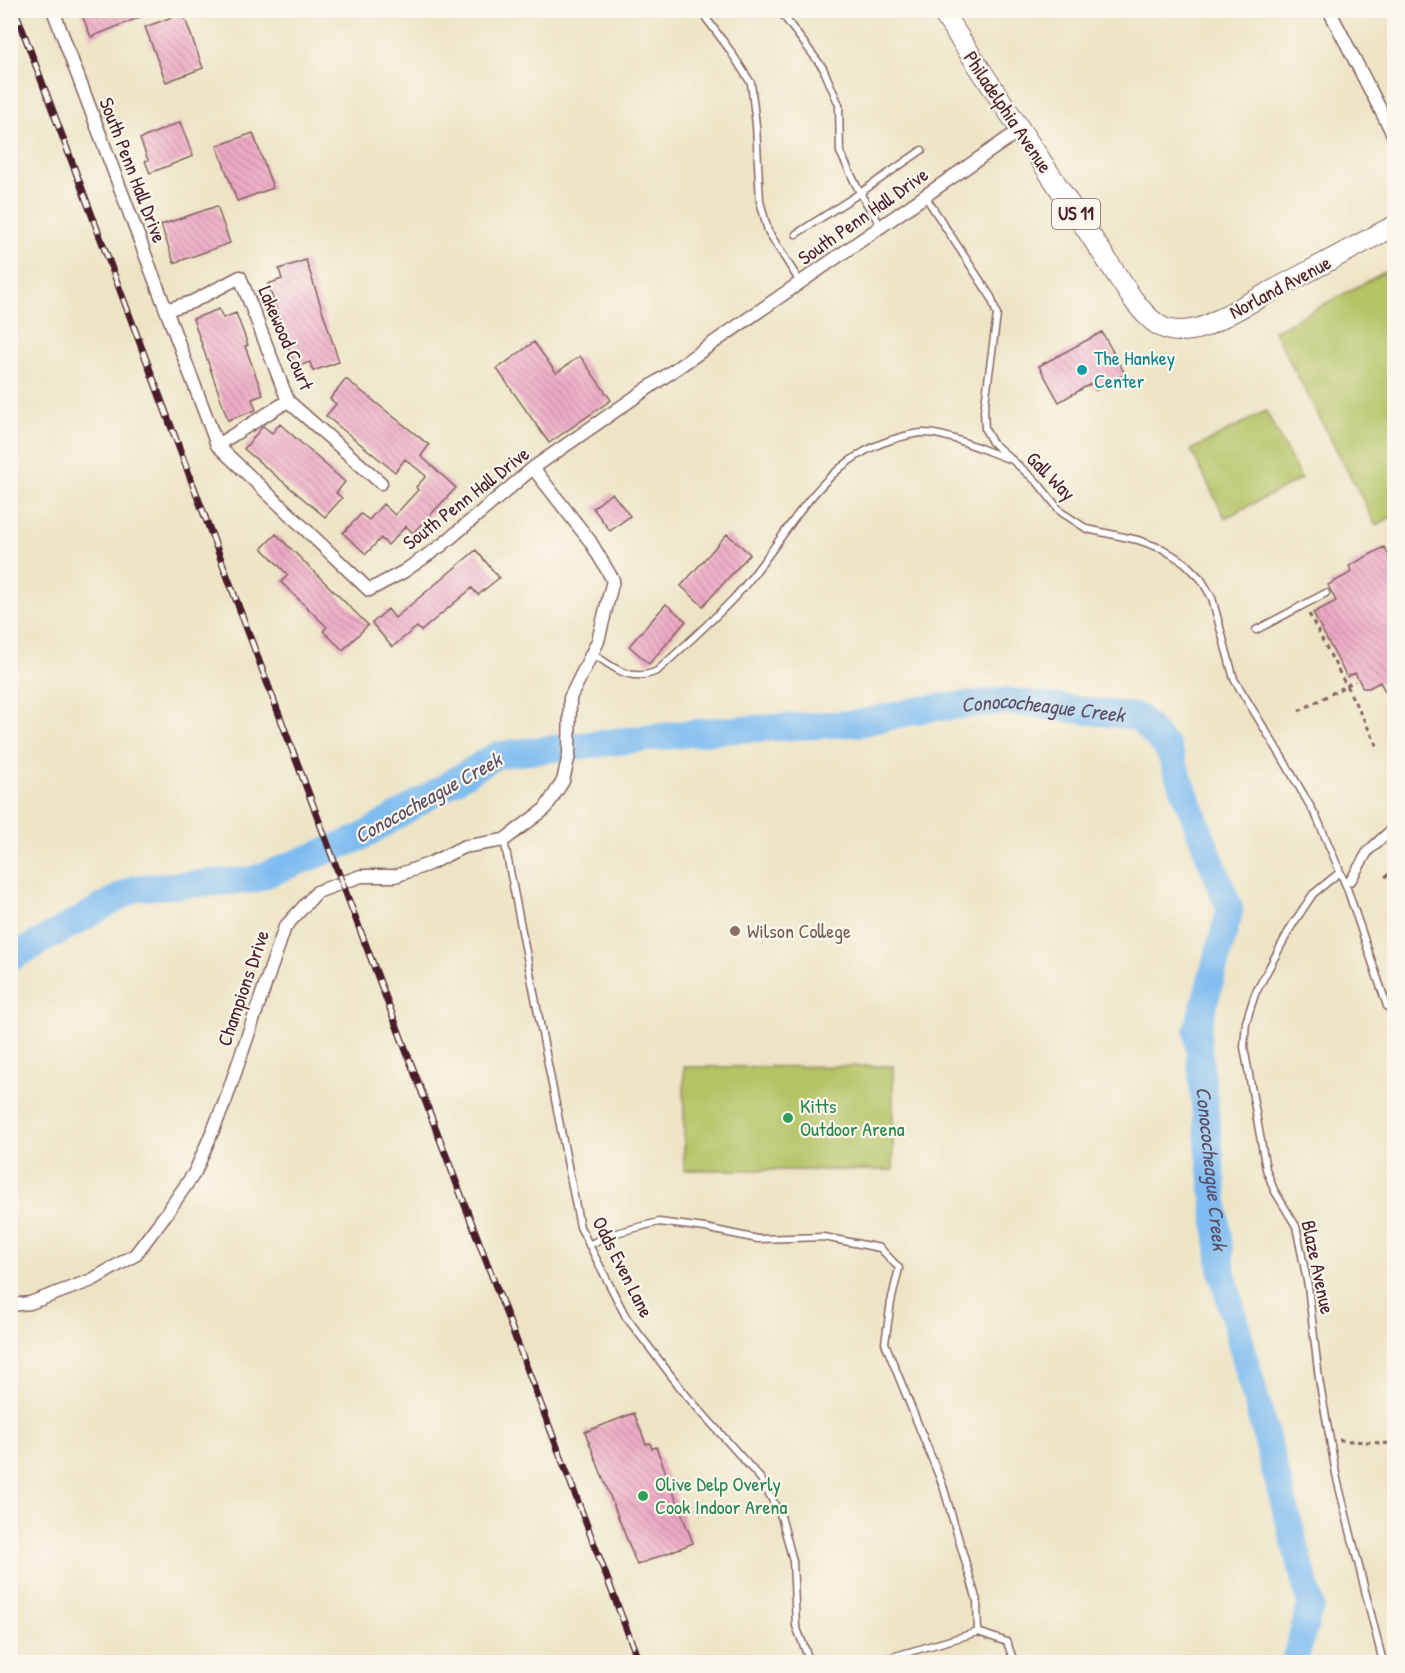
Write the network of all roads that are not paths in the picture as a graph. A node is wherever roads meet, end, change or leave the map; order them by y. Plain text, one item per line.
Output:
1 (53, 10) edge
2 (700, 10) edge
3 (778, 10) edge
4 (940, 10) edge
5 (1329, 10) edge
6 (1020, 130) junction
7 (1395, 136) edge
8 (922, 150) dead end
9 (860, 193) junction
10 (924, 196) junction
11 (881, 226) junction
12 (1395, 226) edge
13 (796, 234) dead end
14 (800, 283) junction
15 (166, 310) junction
16 (1162, 328) joint
17 (288, 401) junction
18 (217, 445) junction
19 (1012, 460) junction
20 (533, 468) junction
21 (381, 483) dead end
22 (1326, 593) dead end
23 (1256, 630) dead end
24 (592, 653) junction
25 (1395, 827) edge
26 (504, 840) junction
27 (1340, 872) junction
28 (1349, 884) junction
29 (1395, 1014) edge
30 (589, 1245) junction
31 (10, 1305) edge
32 (978, 1632) junction
33 (810, 1662) edge
34 (875, 1662) edge
35 (1014, 1662) edge
36 (1383, 1662) edge

1 - 15 street, South Penn Hall Drive
2 - 14 lane
3 - 9 lane
4 - 6 main road, Philadelphia Avenue / US 11
5 - 7 street
6 - 10 street, South Penn Hall Drive
6 - 16 main road, Philadelphia Avenue / US 11
8 - 9 lane
9 - 11 lane
9 - 13 lane
10 - 11 street, South Penn Hall Drive
10 - 19 lane
11 - 14 street, South Penn Hall Drive
12 - 16 main road, Norland Avenue / US 11
14 - 20 street, South Penn Hall Drive
15 - 17 street, Lakewood Court
15 - 18 street, South Penn Hall Drive
17 - 18 street
17 - 21 street, Lakewood Court
18 - 20 street, South Penn Hall Drive
19 - 24 lane, Gall Way
19 - 27 lane, Gall Way
20 - 24 street
22 - 23 lane
24 - 26 street, Champions Drive
25 - 28 street
26 - 30 lane, Odds Even Lane
26 - 31 street, Champions Drive
27 - 28 lane, Gall Way
27 - 36 lane, Blaze Avenue
28 - 29 lane, Gall Way
30 - 32 lane
30 - 33 lane, Odds Even Lane
32 - 34 lane
32 - 35 lane

